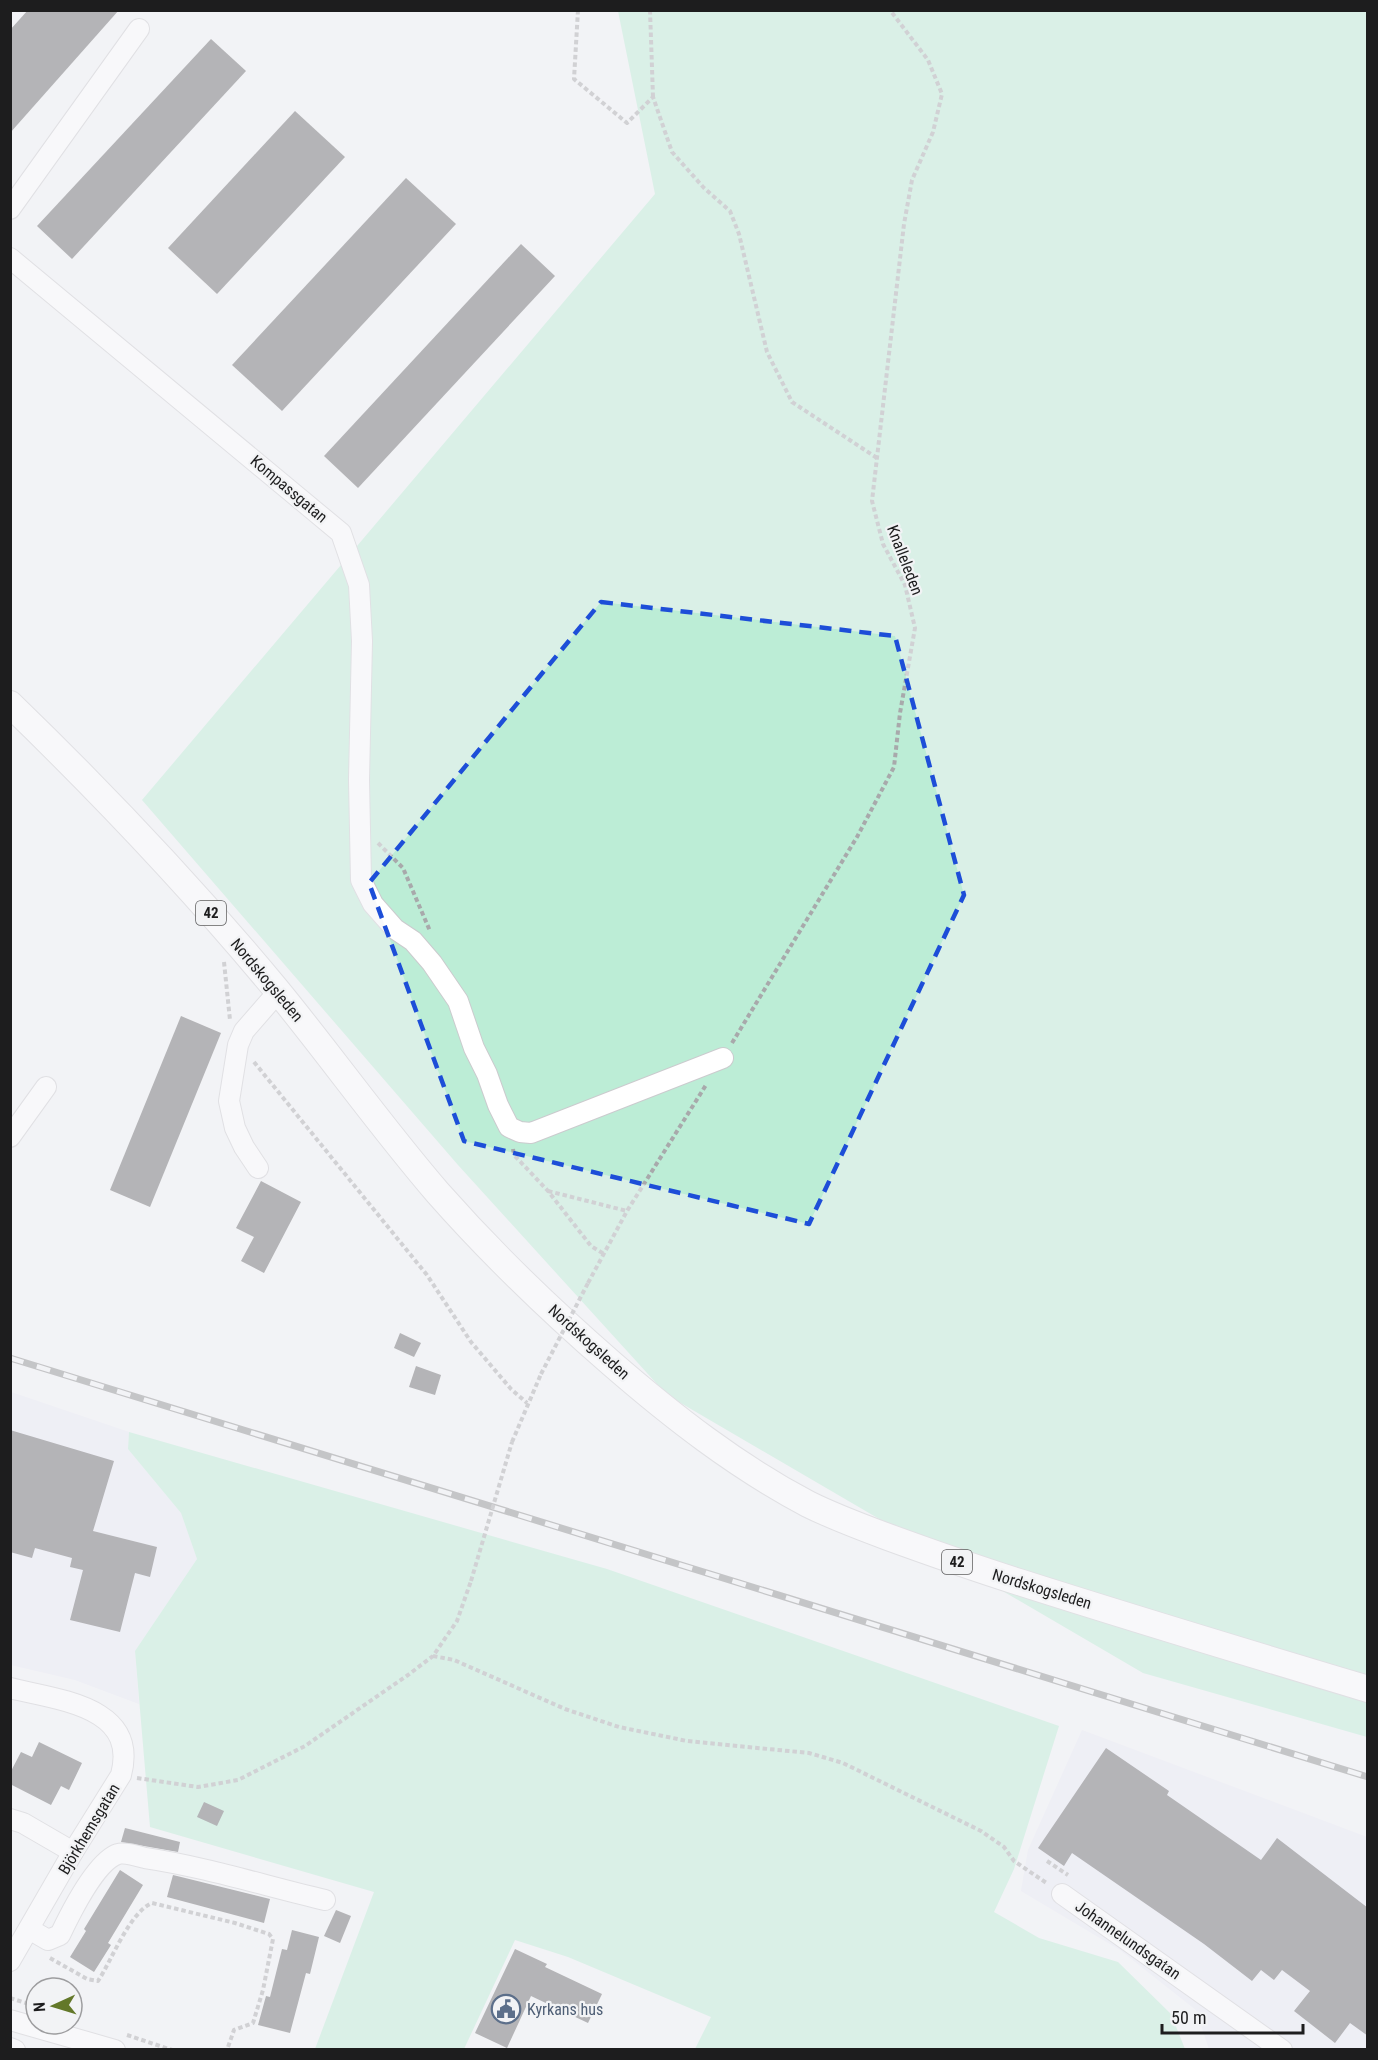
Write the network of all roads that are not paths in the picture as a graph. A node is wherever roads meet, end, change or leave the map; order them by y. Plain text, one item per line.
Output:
1 (139, 29) dead end
2 (10, 209) edge
3 (10, 258) edge
4 (10, 704) edge
5 (278, 992) junction
6 (723, 1058) road end
7 (46, 1087) dead end
8 (10, 1137) edge
9 (258, 1168) dead end
10 (10, 1688) edge
11 (1368, 1689) edge
12 (10, 1819) edge
13 (73, 1852) junction
14 (1062, 1894) road end
15 (325, 1900) dead end
16 (25, 1935) junction
17 (10, 1961) edge
18 (10, 2020) edge
19 (10, 2048) edge
20 (15, 2049) edge
21 (115, 2049) edge
22 (1282, 2049) edge

1 - 2 street
3 - 6 street, Kompassgatan
4 - 5 main road, Nordskogsleden / 42
5 - 9 street
5 - 11 main road, Nordskogsleden / 42
7 - 8 street
10 - 13 street, Björkhemsgatan
12 - 13 street
13 - 16 street, Björkhemsgatan
14 - 22 street, Johannelundsgatan
15 - 16 street
16 - 17 street, Björkhemsgatan
18 - 21 street
19 - 20 street

